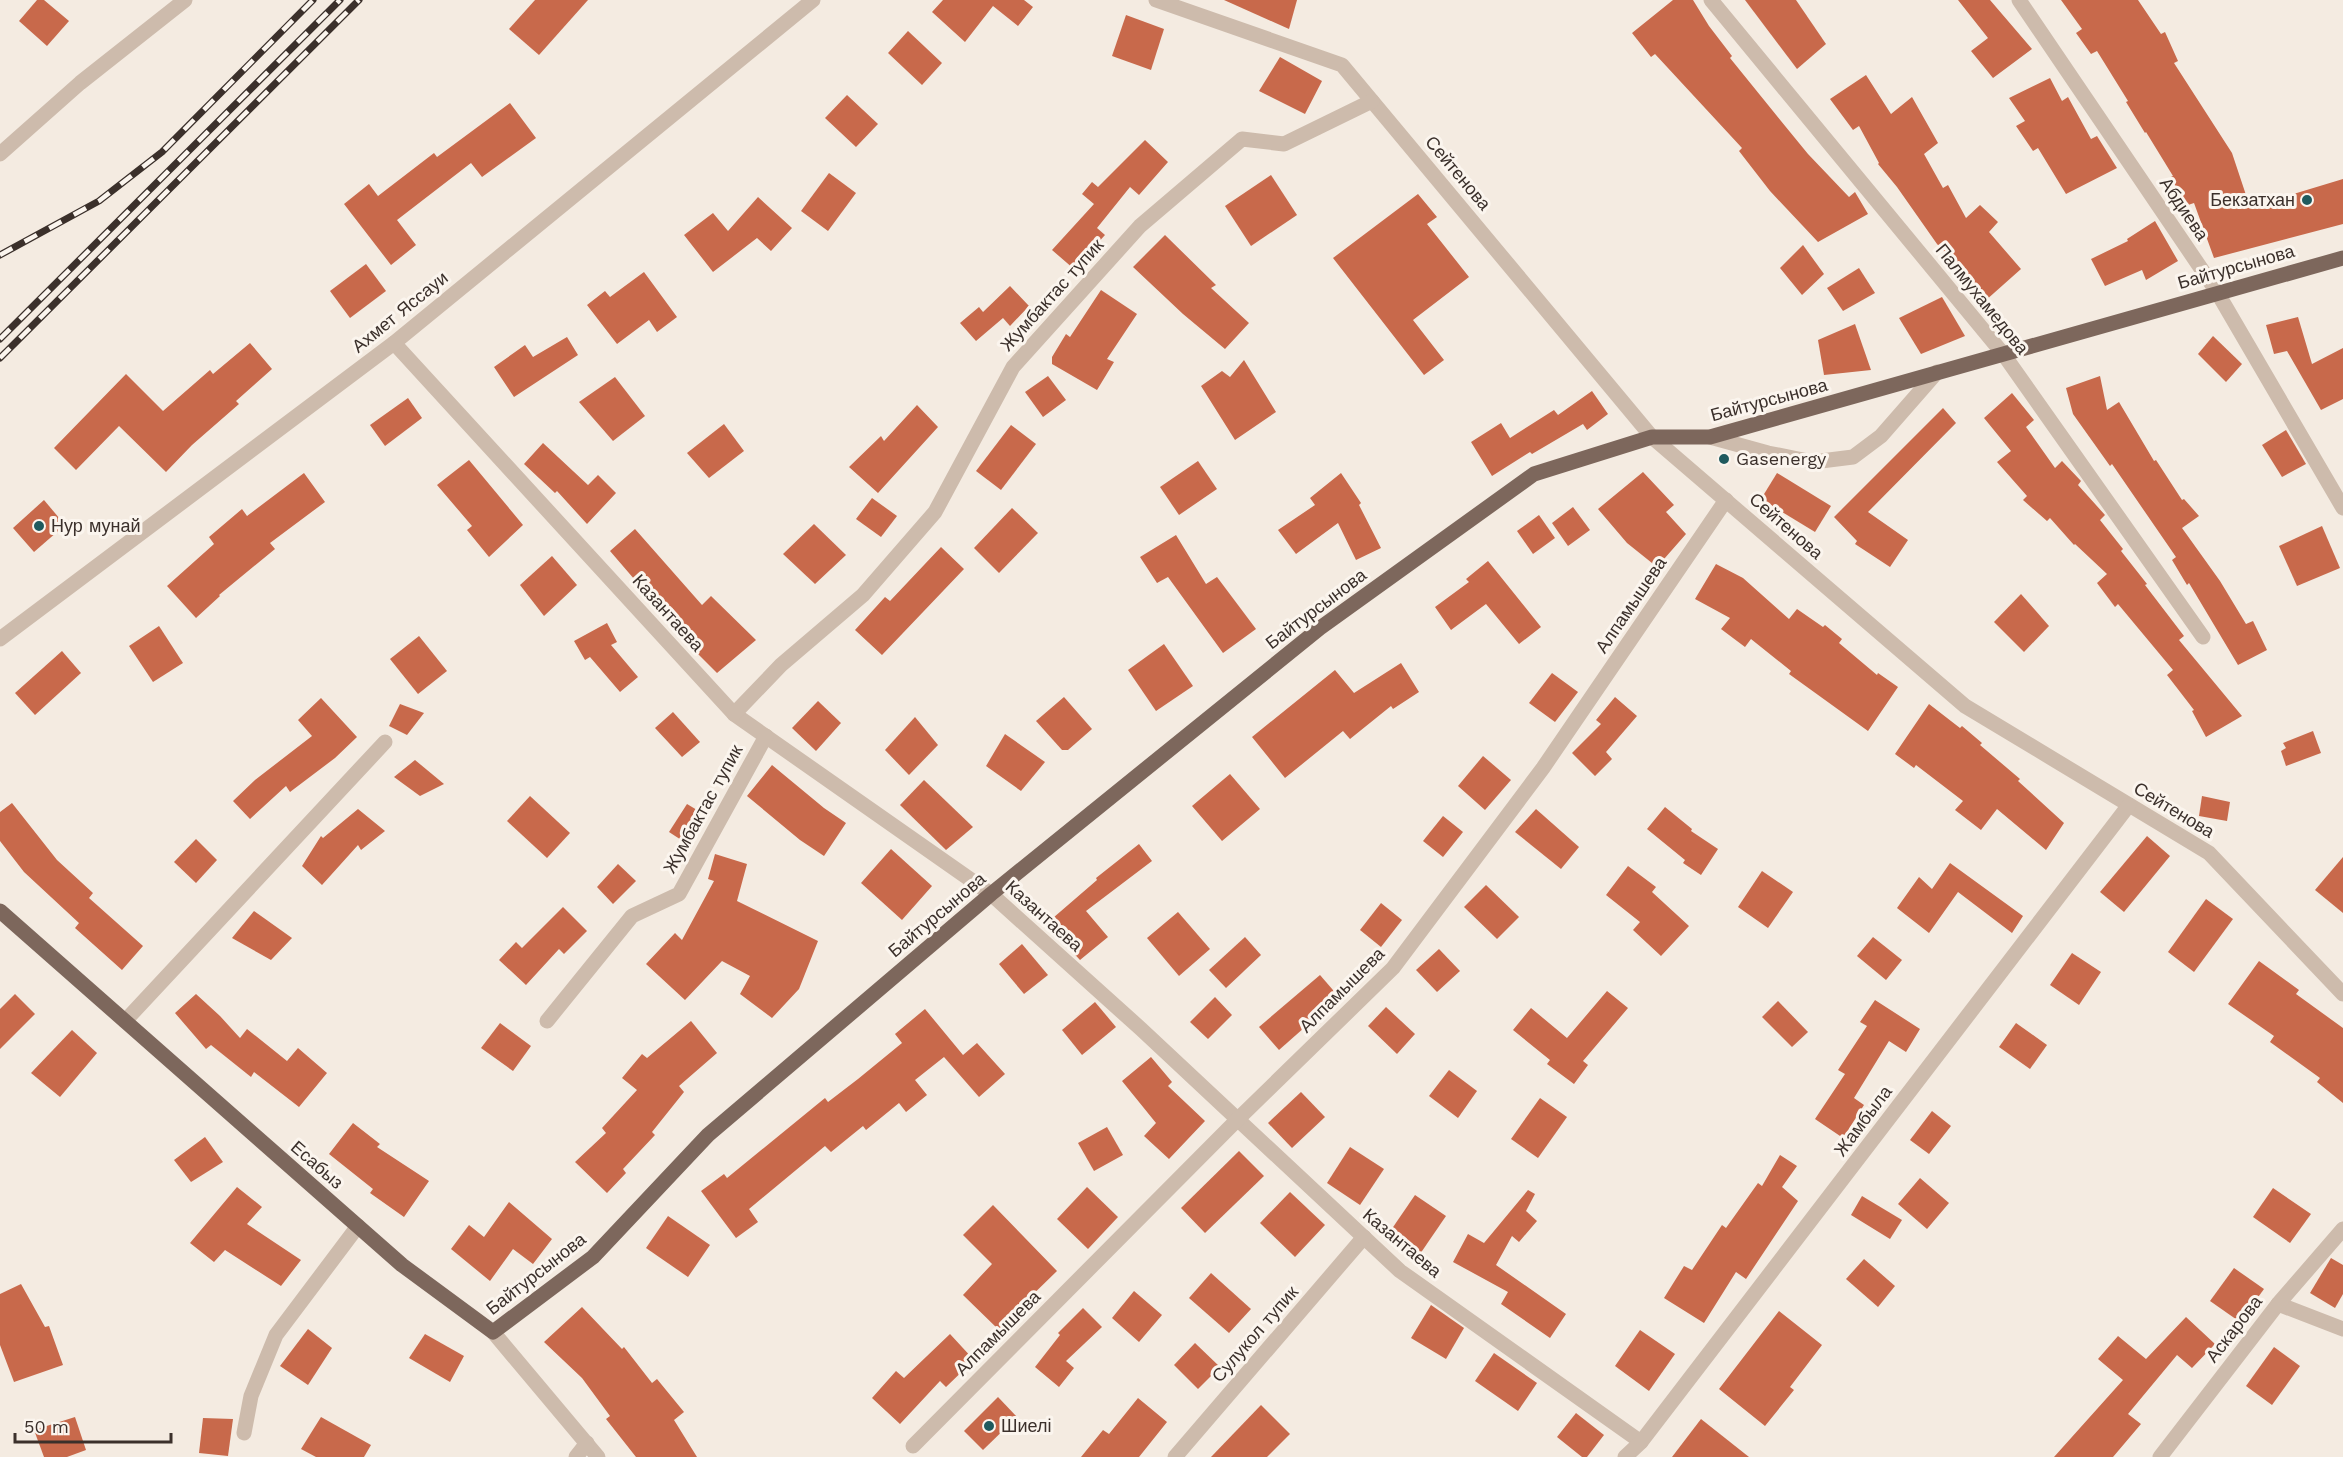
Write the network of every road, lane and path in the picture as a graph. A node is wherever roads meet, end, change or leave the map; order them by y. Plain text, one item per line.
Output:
1 (185, 0) edge
2 (813, 0) edge
3 (1156, 0) edge
4 (1711, 0) edge
5 (2019, 0) edge
6 (1372, 101) junction
7 (0, 154) edge
8 (2343, 258) edge
9 (2217, 292) junction
10 (394, 343) junction
11 (2004, 355) junction
12 (1937, 372) junction
13 (1652, 437) junction
14 (1710, 437) junction
15 (1726, 500) junction
16 (2343, 508) edge
17 (2203, 637) dead end
18 (0, 639) edge
19 (734, 714) junction
20 (766, 736) junction
21 (385, 742) dead end
22 (2129, 805) junction
23 (991, 894) junction
24 (0, 910) edge
25 (2343, 994) edge
26 (125, 1021) junction
27 (547, 1021) dead end
28 (1238, 1119) junction
29 (358, 1226) junction
30 (2343, 1229) edge
31 (1364, 1237) junction
32 (2278, 1304) junction
33 (2343, 1329) edge
34 (492, 1332) junction
35 (244, 1433) dead end
36 (1641, 1442) junction
37 (586, 1443) junction
38 (913, 1446) dead end
39 (576, 1457) edge
40 (598, 1457) edge
41 (1175, 1457) edge
42 (1625, 1457) edge
43 (2160, 1457) edge

1 - 7 street
2 - 10 street, Ахмет Яссауи
3 - 6 street, Сейтенова
4 - 11 street, Палмухамедова
5 - 9 street, Абдиева
6 - 13 street, Сейтенова
6 - 19 street, Жумбактас тупик
8 - 9 main road, Байтурсынова
9 - 11 main road, Байтурсынова
9 - 16 street, Абдиева
10 - 18 street, Ахмет Яссауи
10 - 19 street, Казантаева
11 - 12 main road, Байтурсынова
11 - 17 street, Палмухамедова
12 - 14 main road, Байтурсынова
12 - 14 street
13 - 14 main road, Байтурсынова
13 - 15 street, Сейтенова
13 - 23 main road, Байтурсынова
15 - 22 street, Сейтенова
15 - 28 street, Алпамышева
19 - 20 street, Казантаева
20 - 23 street, Казантаева
20 - 27 street, Жумбактас тупик
21 - 26 street
22 - 25 street, Сейтенова
22 - 36 street, Жамбыла
23 - 28 street, Казантаева
23 - 34 main road, Байтурсынова
24 - 26 main road, Есабыз
26 - 29 main road, Есабыз
28 - 31 street, Казантаева
28 - 38 street, Алпамышева
29 - 34 main road, Есабыз
29 - 35 street
30 - 32 street, Аскарова
31 - 36 street, Казантаева
31 - 41 street, Сулукол тупик
32 - 33 street
32 - 43 street, Аскарова
34 - 37 street, Есабыз
36 - 42 street, Жамбыла
37 - 39 street
37 - 40 street, Есабыз

